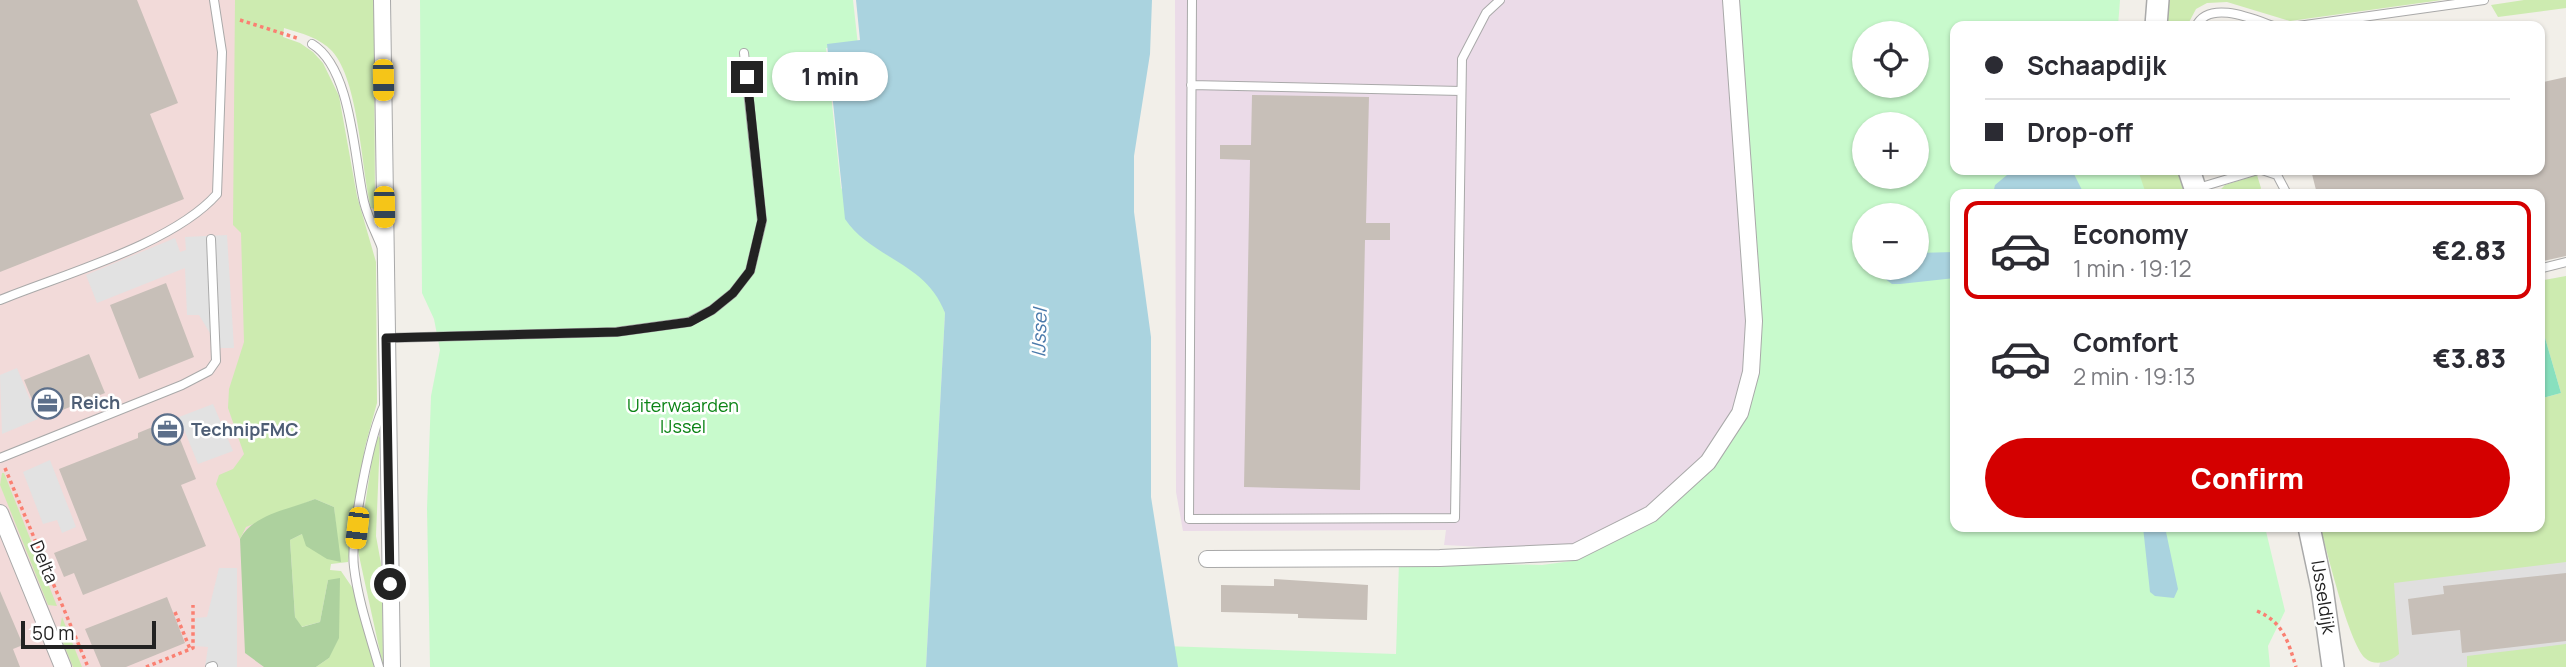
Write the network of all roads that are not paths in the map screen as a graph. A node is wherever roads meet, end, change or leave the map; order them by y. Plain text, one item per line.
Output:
1 (214, 0) edge
2 (382, 0) edge
3 (1192, 0) edge
4 (1500, 0) edge
5 (1731, 0) edge
6 (2158, 0) edge
7 (2484, 0) edge
8 (2156, 21) edge
9 (2200, 21) edge
10 (2261, 21) edge
11 (2334, 21) edge
12 (312, 44) road end
13 (744, 53) dead end
14 (1191, 85) junction
15 (1461, 91) junction
16 (2236, 175) edge
17 (2194, 184) edge
18 (211, 239) dead end
19 (385, 257) junction
20 (2566, 262) edge
21 (2545, 267) edge
22 (0, 300) edge
23 (386, 338) junction
24 (387, 400) junction
25 (0, 458) edge
26 (0, 513) edge
27 (2310, 532) edge
28 (1207, 559) dead end
29 (63, 667) edge
30 (379, 667) edge
31 (392, 667) edge
32 (2333, 667) edge

1 - 22 lane
2 - 19 street
3 - 14 lane
4 - 15 lane
5 - 28 street
6 - 8 street
7 - 11 lane
9 - 10 lane
12 - 19 lane
13 - 23 lane
14 - 15 lane
14 - 15 lane
16 - 17 lane
18 - 25 lane
19 - 23 street
20 - 21 lane
23 - 24 street
24 - 30 lane
24 - 31 street
26 - 29 street, Delta
27 - 32 street, IJsseldijk

